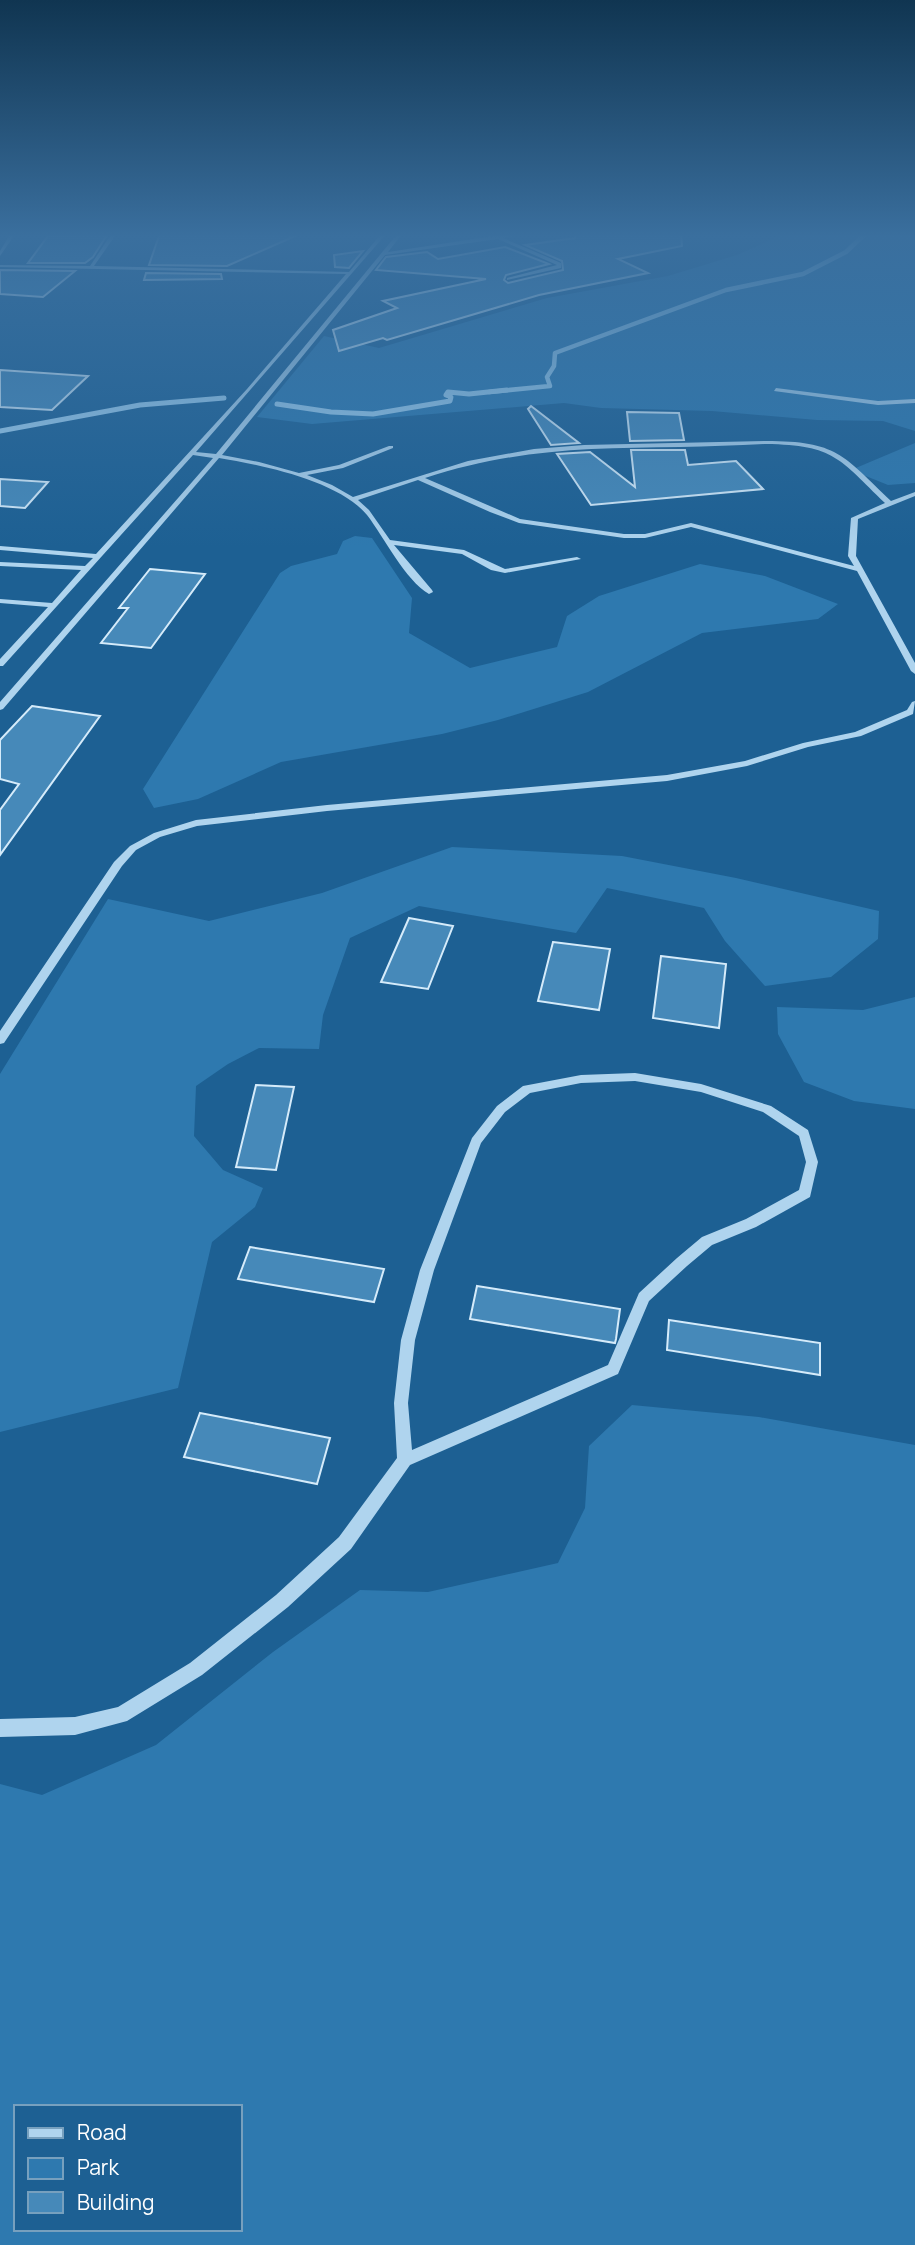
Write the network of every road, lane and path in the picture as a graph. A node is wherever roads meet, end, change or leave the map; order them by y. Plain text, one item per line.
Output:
1 (294, 338) edge
2 (316, 338) edge
3 (776, 390) dead end
4 (915, 401) edge
5 (236, 404) joint
6 (391, 447) dead end
7 (190, 453) junction
8 (218, 456) junction
9 (296, 475) junction
10 (421, 478) junction
11 (915, 494) edge
12 (352, 500) junction
13 (889, 503) junction
14 (387, 542) junction
15 (0, 548) edge
16 (98, 556) junction
17 (577, 559) dead end
18 (0, 564) edge
19 (87, 569) junction
20 (859, 570) junction
21 (429, 592) dead end
22 (0, 601) edge
23 (53, 605) junction
24 (0, 664) edge
25 (915, 671) edge
26 (915, 704) edge
27 (0, 707) edge
28 (0, 1040) edge
29 (405, 1460) junction
30 (0, 1728) edge

1 - 5 street
2 - 8 street
3 - 4 street
5 - 7 street
6 - 9 street
7 - 8 street
7 - 16 street
8 - 9 street
8 - 27 street
9 - 12 street
10 - 12 street
10 - 13 street
10 - 20 street
11 - 13 street
12 - 14 street
13 - 20 street
14 - 17 street
14 - 21 street
15 - 16 street
16 - 19 street
18 - 19 street
19 - 23 street
20 - 25 street
22 - 23 street
23 - 24 street
26 - 28 street
29 - 29 street
29 - 30 street

